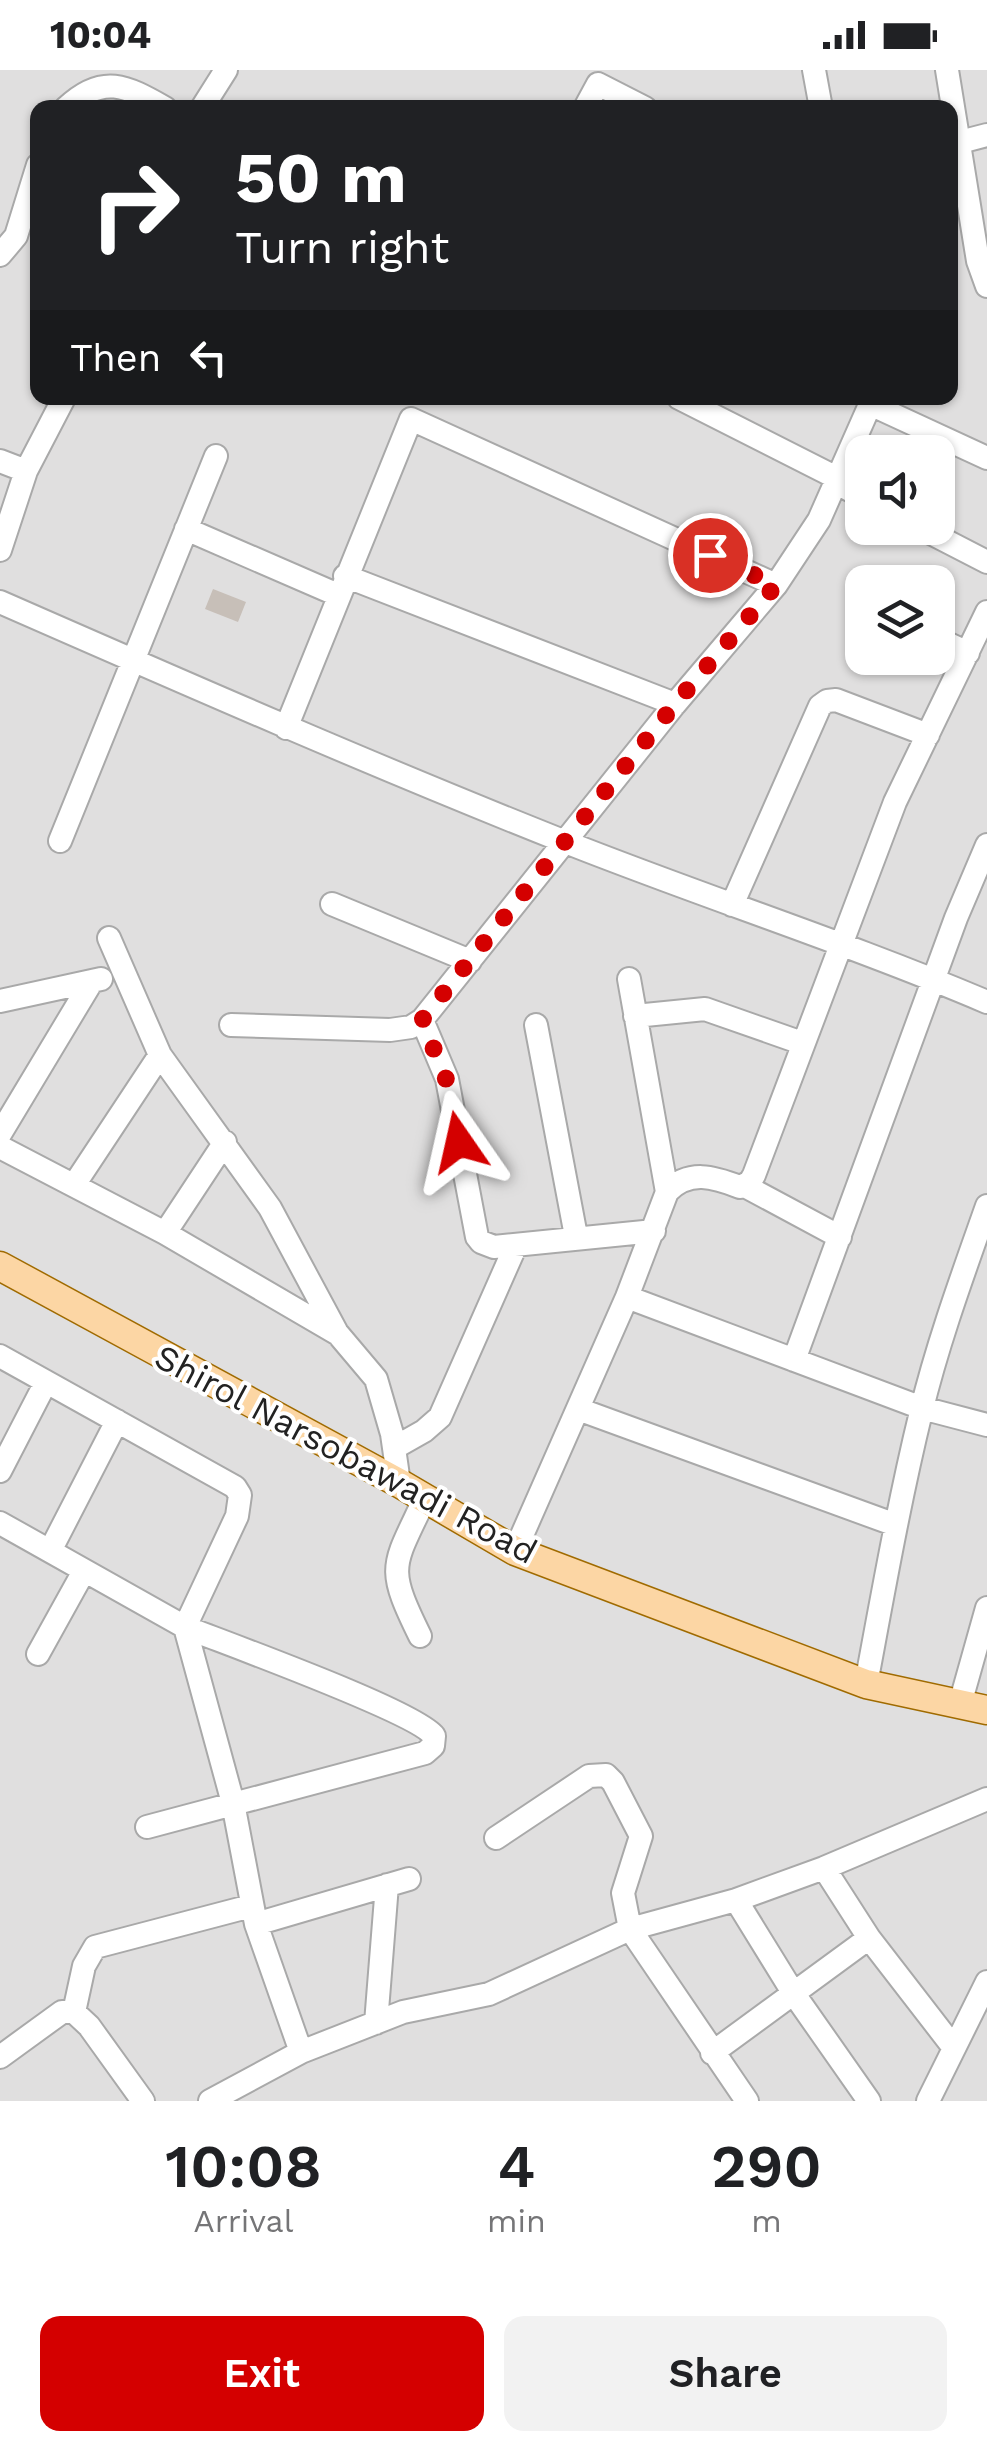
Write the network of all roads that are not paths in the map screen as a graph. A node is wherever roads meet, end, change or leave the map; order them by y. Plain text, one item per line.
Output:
1 (226, 70) edge
2 (814, 70) edge
3 (946, 70) edge
4 (74, 100) edge
5 (150, 100) edge
6 (207, 100) edge
7 (589, 100) edge
8 (629, 100) edge
9 (819, 100) edge
10 (952, 100) edge
11 (958, 132) edge
12 (987, 135) edge
13 (960, 142) junction
14 (30, 191) edge
15 (0, 255) edge
16 (985, 274) edge
17 (60, 405) edge
18 (692, 405) edge
19 (870, 405) edge
20 (880, 405) edge
21 (216, 456) dead end
22 (987, 458) edge
23 (0, 461) edge
24 (26, 471) junction
25 (838, 481) junction
26 (845, 486) edge
27 (186, 529) junction
28 (954, 545) edge
29 (0, 550) edge
30 (987, 562) edge
31 (776, 585) junction
32 (342, 586) junction
33 (0, 602) edge
34 (987, 612) edge
35 (955, 647) edge
36 (968, 654) junction
37 (134, 661) junction
38 (675, 704) junction
39 (286, 728) junction
40 (928, 735) junction
41 (60, 841) dead end
42 (566, 842) junction
43 (987, 845) edge
44 (332, 904) dead end
45 (732, 905) junction
46 (109, 938) dead end
47 (840, 943) junction
48 (470, 961) junction
49 (124, 974) junction
50 (629, 979) dead end
51 (92, 981) junction
52 (935, 981) junction
53 (0, 1000) edge
54 (987, 1002) edge
55 (635, 1016) junction
56 (422, 1020) junction
57 (231, 1025) dead end
58 (536, 1025) dead end
59 (802, 1044) junction
60 (160, 1054) junction
61 (0, 1134) edge
62 (225, 1142) junction
63 (0, 1147) edge
64 (74, 1186) junction
65 (746, 1186) junction
66 (667, 1192) junction
67 (987, 1206) edge
68 (654, 1231) junction
69 (165, 1233) junction
70 (576, 1236) junction
71 (840, 1237) junction
72 (516, 1245) junction
73 (0, 1266) edge
74 (627, 1298) junction
75 (338, 1334) junction
76 (0, 1356) edge
77 (794, 1360) junction
78 (46, 1382) junction
79 (922, 1408) junction
80 (578, 1409) junction
81 (117, 1421) junction
82 (987, 1425) edge
83 (394, 1448) junction
84 (0, 1471) edge
85 (400, 1483) junction
86 (425, 1498) junction
87 (0, 1523) edge
88 (896, 1525) junction
89 (516, 1551) junction
90 (50, 1552) junction
91 (84, 1571) junction
92 (987, 1608) edge
93 (185, 1627) junction
94 (420, 1636) dead end
95 (38, 1654) dead end
96 (866, 1684) junction
97 (974, 1707) edge
98 (987, 1799) edge
99 (233, 1803) junction
100 (147, 1827) dead end
101 (496, 1838) dead end
102 (824, 1868) junction
103 (736, 1900) junction
104 (254, 1915) junction
105 (630, 1930) junction
106 (868, 1938) junction
107 (987, 1982) edge
108 (794, 1994) junction
109 (74, 2012) junction
110 (376, 2023) junction
111 (954, 2048) junction
112 (300, 2052) junction
113 (712, 2052) junction
114 (0, 2057) edge
115 (142, 2101) edge
116 (210, 2101) edge
117 (747, 2101) edge
118 (869, 2101) edge
119 (928, 2101) edge

1 - 6 street
2 - 9 street
3 - 10 street
4 - 5 street
7 - 8 street
11 - 13 street
12 - 13 street
13 - 16 street
14 - 15 street
17 - 24 street
18 - 25 street
19 - 25 street
20 - 22 street
21 - 27 street
23 - 24 street
24 - 29 street
25 - 26 street
25 - 31 street
27 - 32 street
27 - 37 street
28 - 30 street
31 - 32 street
31 - 38 street
32 - 38 street
32 - 39 street
33 - 37 street
34 - 36 street
35 - 36 street
36 - 40 street
37 - 39 street
37 - 41 street
38 - 42 street
39 - 42 street
40 - 45 street
40 - 47 street
42 - 45 street
42 - 48 street
43 - 52 street
44 - 48 street
45 - 47 street
46 - 49 street
47 - 52 street
47 - 59 street
48 - 56 street
49 - 51 street
49 - 60 street
50 - 55 street
51 - 53 street
51 - 61 street
52 - 54 street
52 - 71 street
55 - 59 street
55 - 66 street
56 - 57 street
56 - 72 street
58 - 70 street
59 - 65 street
60 - 62 street
60 - 64 street
62 - 69 street
62 - 75 street
63 - 64 street
64 - 69 street
65 - 66 street
65 - 71 street
66 - 68 street
67 - 79 street
68 - 70 street
68 - 74 street
69 - 75 street
70 - 72 street
71 - 77 street
72 - 83 street
73 - 85 main road, Shirol Narsobawadi Road
74 - 77 street
74 - 80 street
75 - 83 street
76 - 78 street
77 - 79 street
78 - 81 street
78 - 84 street
79 - 82 street
79 - 88 street
80 - 88 street
80 - 89 street
81 - 90 street
81 - 93 street
83 - 85 street
85 - 86 main road, Shirol Narsobawadi Road
86 - 89 main road, Shirol Narsobawadi Road
86 - 94 street
87 - 90 street
88 - 96 street
89 - 96 main road, Shirol Narsobawadi Road
90 - 91 street
91 - 93 street
91 - 95 street
92 - 97 street
93 - 99 street
93 - 99 street
96 - 97 main road, Shirol Narsobawadi Road
98 - 102 street
99 - 100 street
99 - 104 street
101 - 105 street
102 - 103 street
102 - 106 street
103 - 105 street
103 - 108 street
104 - 109 street
104 - 110 street
104 - 112 street
105 - 110 street
105 - 113 street
106 - 108 street
106 - 111 street
107 - 111 street
108 - 113 street
108 - 118 street
109 - 114 street
109 - 115 street
110 - 112 street
111 - 119 street
112 - 116 street
113 - 117 street

